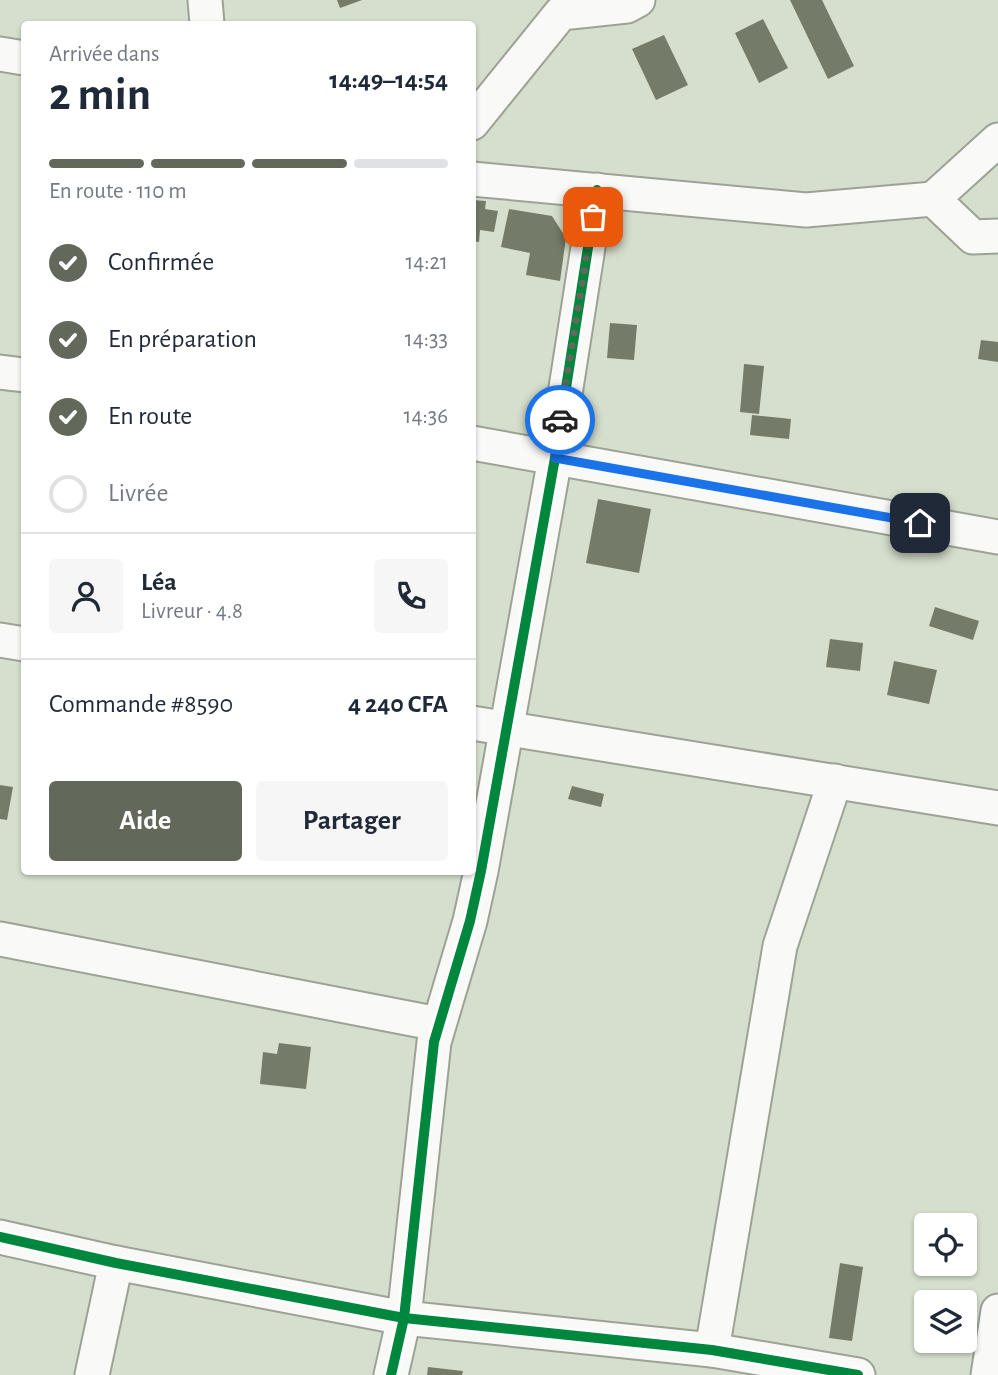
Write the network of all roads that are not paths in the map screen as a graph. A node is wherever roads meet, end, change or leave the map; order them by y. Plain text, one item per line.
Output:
1 (205, 0) edge
2 (638, 0) edge
3 (557, 6) edge
4 (207, 21) edge
5 (0, 54) edge
6 (21, 58) edge
7 (476, 117) edge
8 (998, 140) edge
9 (476, 179) edge
10 (597, 190) junction
11 (933, 199) junction
12 (998, 236) edge
13 (0, 372) edge
14 (21, 375) edge
15 (476, 444) edge
16 (555, 458) junction
17 (998, 537) edge
18 (0, 640) edge
19 (21, 644) edge
20 (476, 724) edge
21 (506, 728) junction
22 (835, 782) junction
23 (998, 808) edge
24 (0, 939) edge
25 (438, 1024) junction
26 (0, 1237) edge
27 (116, 1263) junction
28 (998, 1311) edge
29 (404, 1318) junction
30 (712, 1350) junction
31 (92, 1375) edge
32 (391, 1375) edge
33 (858, 1375) edge
34 (988, 1375) edge

1 - 4 street
2 - 3 street
3 - 7 street
5 - 6 street
8 - 11 street
9 - 10 street
10 - 11 street
10 - 16 street
11 - 12 street
13 - 14 street
15 - 16 street
16 - 17 street
16 - 21 street
18 - 19 street
20 - 21 street
21 - 22 street
21 - 25 street
22 - 23 street
22 - 30 street
24 - 25 street
25 - 29 street
26 - 27 street
27 - 29 street
27 - 31 street
28 - 34 street
29 - 30 street
29 - 32 street
30 - 33 street

